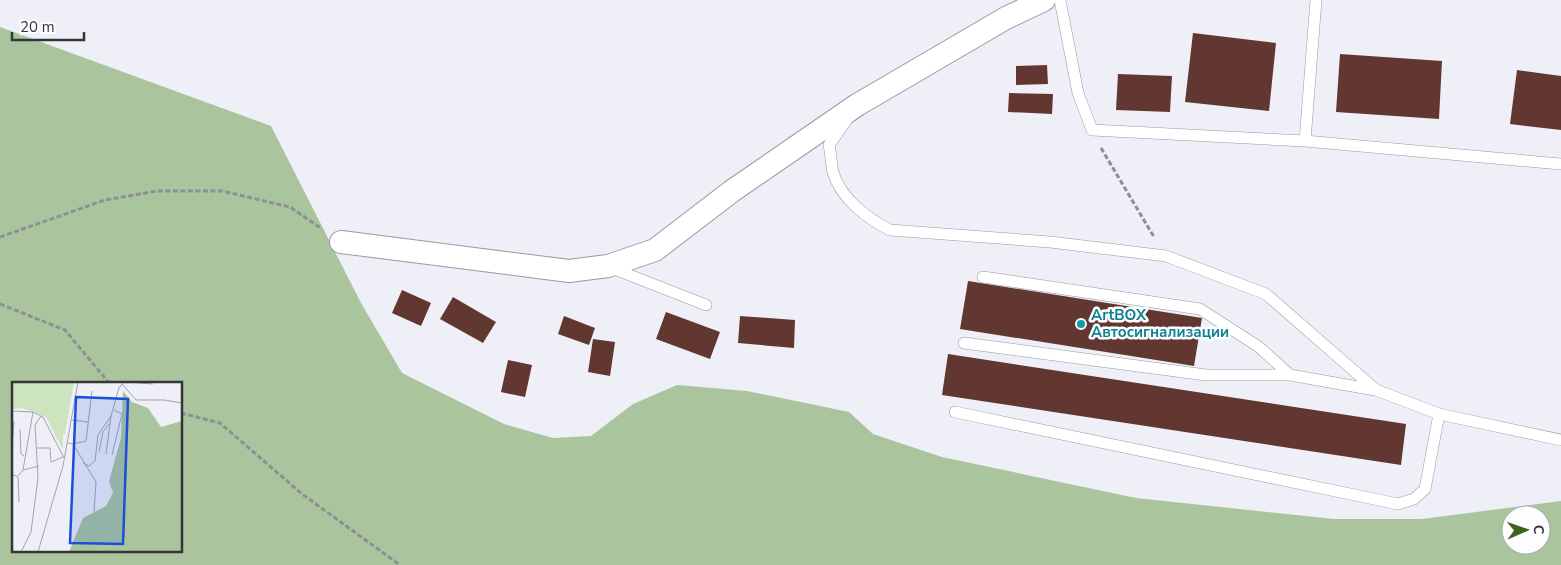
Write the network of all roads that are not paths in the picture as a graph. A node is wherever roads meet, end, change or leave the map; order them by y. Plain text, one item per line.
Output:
1 (1044, 0) edge
2 (1060, 0) edge
3 (1316, 0) edge
4 (857, 105) junction
5 (1305, 142) junction
6 (1561, 164) edge
7 (342, 242) road end
8 (608, 266) junction
9 (983, 277) dead end
10 (706, 305) dead end
11 (964, 343) dead end
12 (1290, 375) junction
13 (1376, 390) junction
14 (955, 412) dead end
15 (1439, 414) junction
16 (1561, 440) edge

1 - 4 street
2 - 5 lane
3 - 5 lane
4 - 8 street
4 - 13 lane
5 - 6 lane
7 - 8 street
8 - 10 lane
9 - 12 lane
11 - 12 lane
12 - 13 lane
13 - 15 lane
14 - 15 lane
15 - 16 lane

